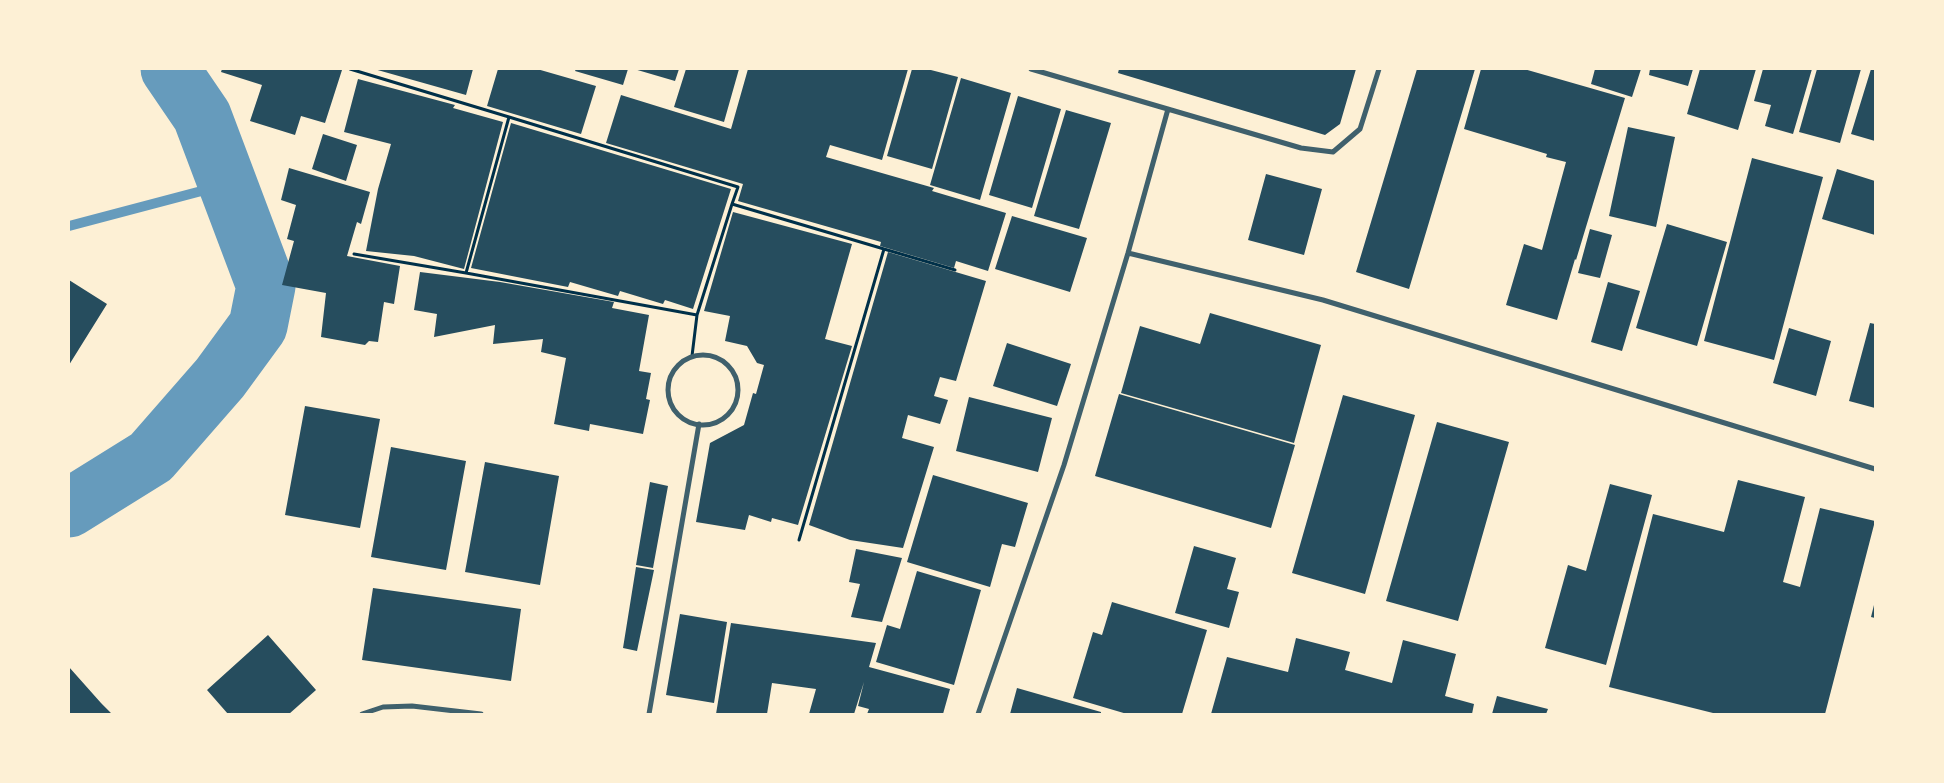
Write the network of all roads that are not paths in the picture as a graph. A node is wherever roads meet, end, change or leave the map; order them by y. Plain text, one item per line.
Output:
1 (1030, 69) edge
2 (1379, 69) edge
3 (1168, 110) junction
4 (1128, 254) junction
5 (699, 424) junction
6 (1875, 468) edge
7 (362, 714) edge
8 (481, 714) edge
9 (649, 714) edge
10 (978, 714) edge

1 - 3 street
2 - 3 street
3 - 4 street
4 - 6 street
4 - 10 street
5 - 5 street
5 - 9 street
7 - 8 street

